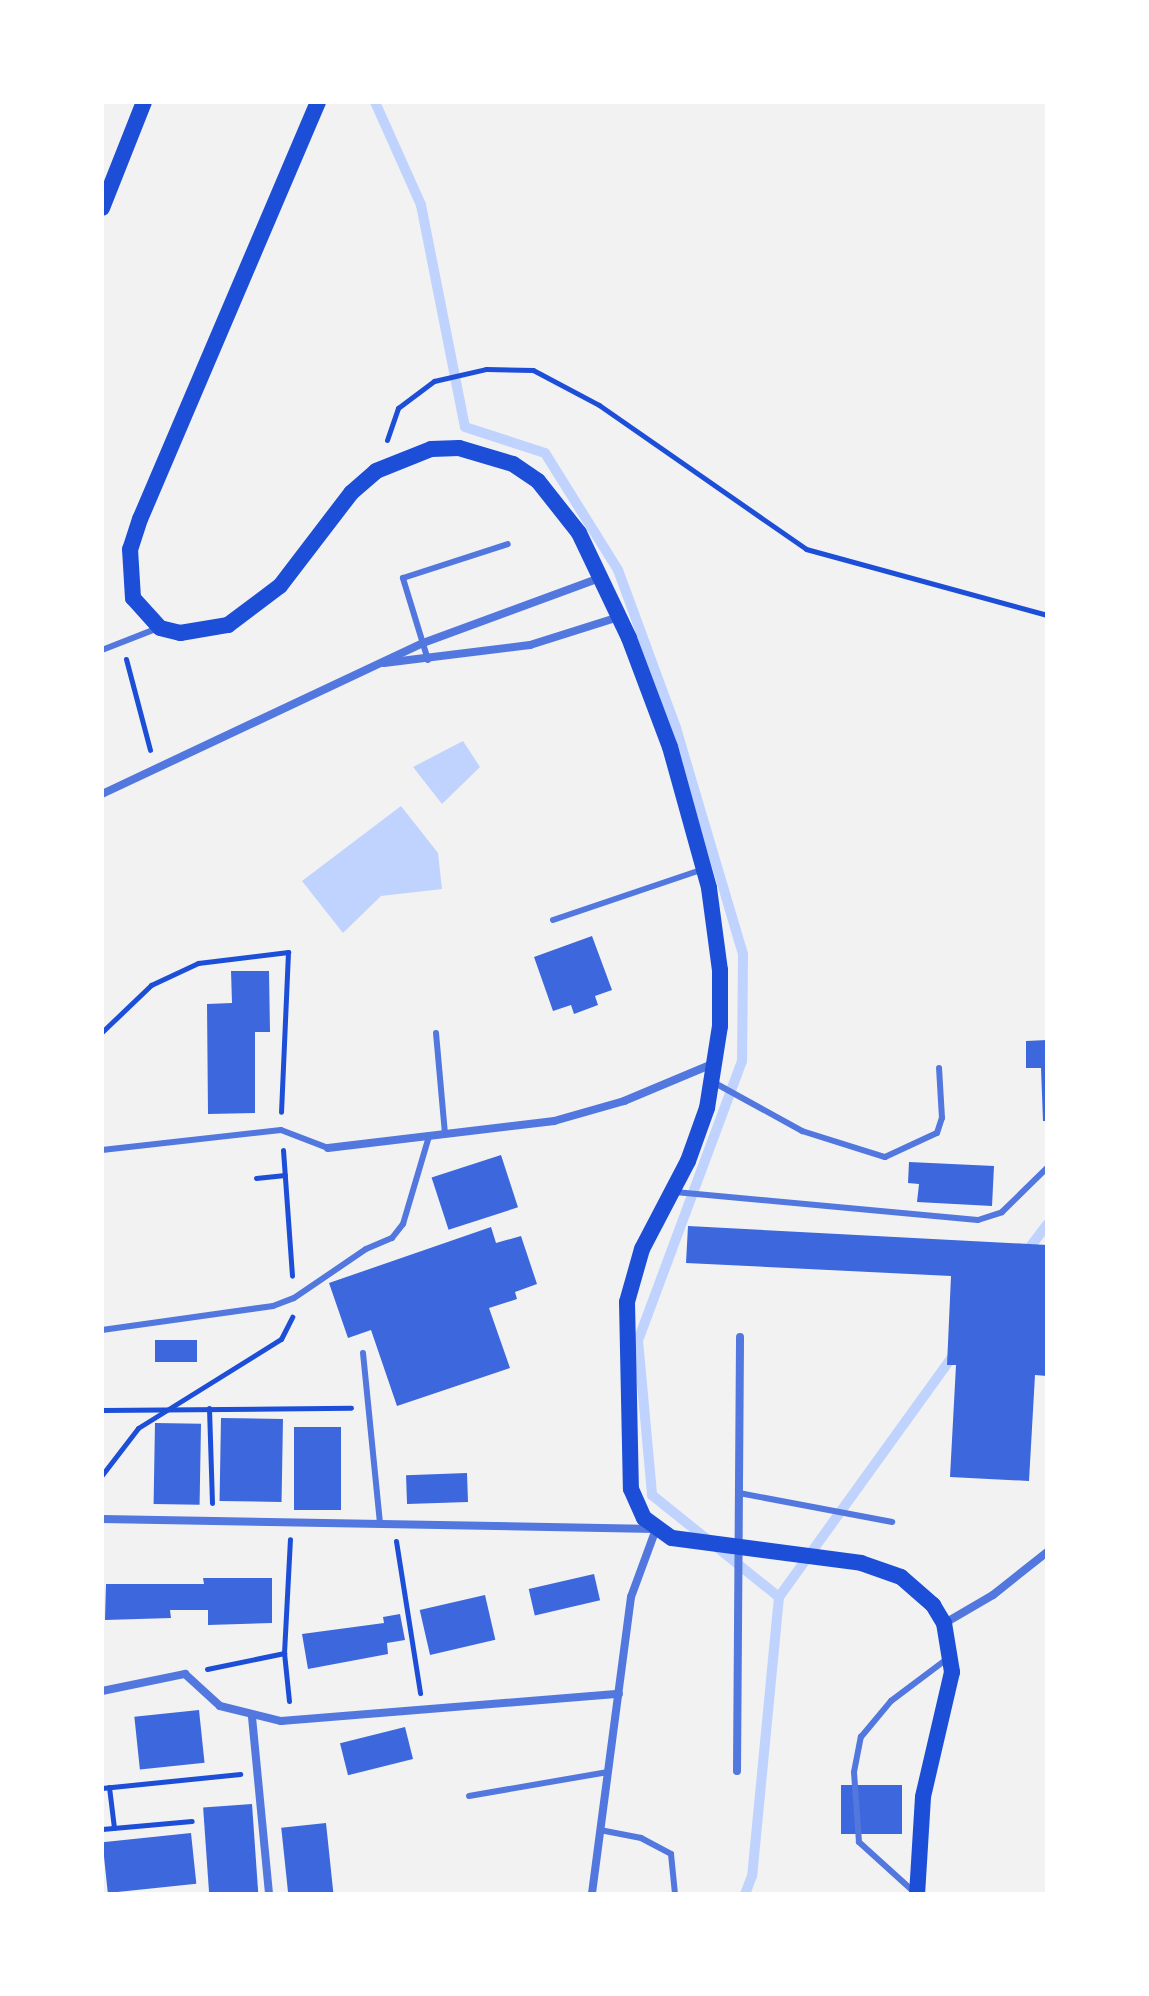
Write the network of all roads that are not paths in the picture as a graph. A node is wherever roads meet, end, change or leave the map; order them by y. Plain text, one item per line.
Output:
1 (144, 102) edge
2 (318, 102) edge
3 (102, 208) edge
4 (508, 544) dead end
5 (602, 577) junction
6 (619, 617) junction
7 (160, 628) junction
8 (423, 643) junction
9 (102, 650) edge
10 (429, 660) junction
11 (380, 663) junction
12 (102, 794) edge
13 (704, 869) junction
14 (553, 920) dead end
15 (436, 1033) dead end
16 (716, 1062) junction
17 (939, 1068) dead end
18 (713, 1082) junction
19 (445, 1134) junction
20 (429, 1136) junction
21 (328, 1148) joint
22 (102, 1150) edge
23 (1047, 1168) edge
24 (672, 1191) junction
25 (102, 1330) edge
26 (740, 1337) dead end
27 (363, 1353) dead end
28 (739, 1493) junction
29 (102, 1519) edge
30 (892, 1522) dead end
31 (380, 1524) junction
32 (656, 1529) junction
33 (739, 1550) junction
34 (1047, 1552) edge
35 (944, 1623) junction
36 (951, 1656) junction
37 (102, 1691) edge
38 (619, 1694) junction
39 (252, 1717) junction
40 (737, 1771) dead end
41 (608, 1772) junction
42 (469, 1796) dead end
43 (600, 1830) junction
44 (269, 1894) edge
45 (592, 1894) edge
46 (675, 1894) edge
47 (916, 1894) edge

1 - 3 main road
2 - 7 main road
4 - 8 lane
5 - 6 main road
5 - 7 main road
5 - 8 street
6 - 10 street
6 - 13 main road
7 - 9 lane
8 - 10 lane
8 - 11 street
10 - 11 street
11 - 12 street
13 - 14 lane
13 - 16 main road
15 - 19 lane
16 - 18 main road
16 - 19 street
17 - 18 lane
18 - 24 main road
19 - 20 street
20 - 21 street
20 - 25 lane
21 - 22 lane
23 - 24 lane
24 - 32 main road
26 - 28 street
27 - 31 lane
28 - 30 lane
28 - 33 street
29 - 31 street
31 - 32 street
32 - 33 main road
32 - 38 street
33 - 35 main road
33 - 40 street
34 - 35 street
35 - 36 main road
36 - 47 main road
36 - 47 lane
37 - 39 street
38 - 39 street
38 - 41 street
39 - 44 street
41 - 42 lane
41 - 43 street
43 - 45 street
43 - 46 lane

